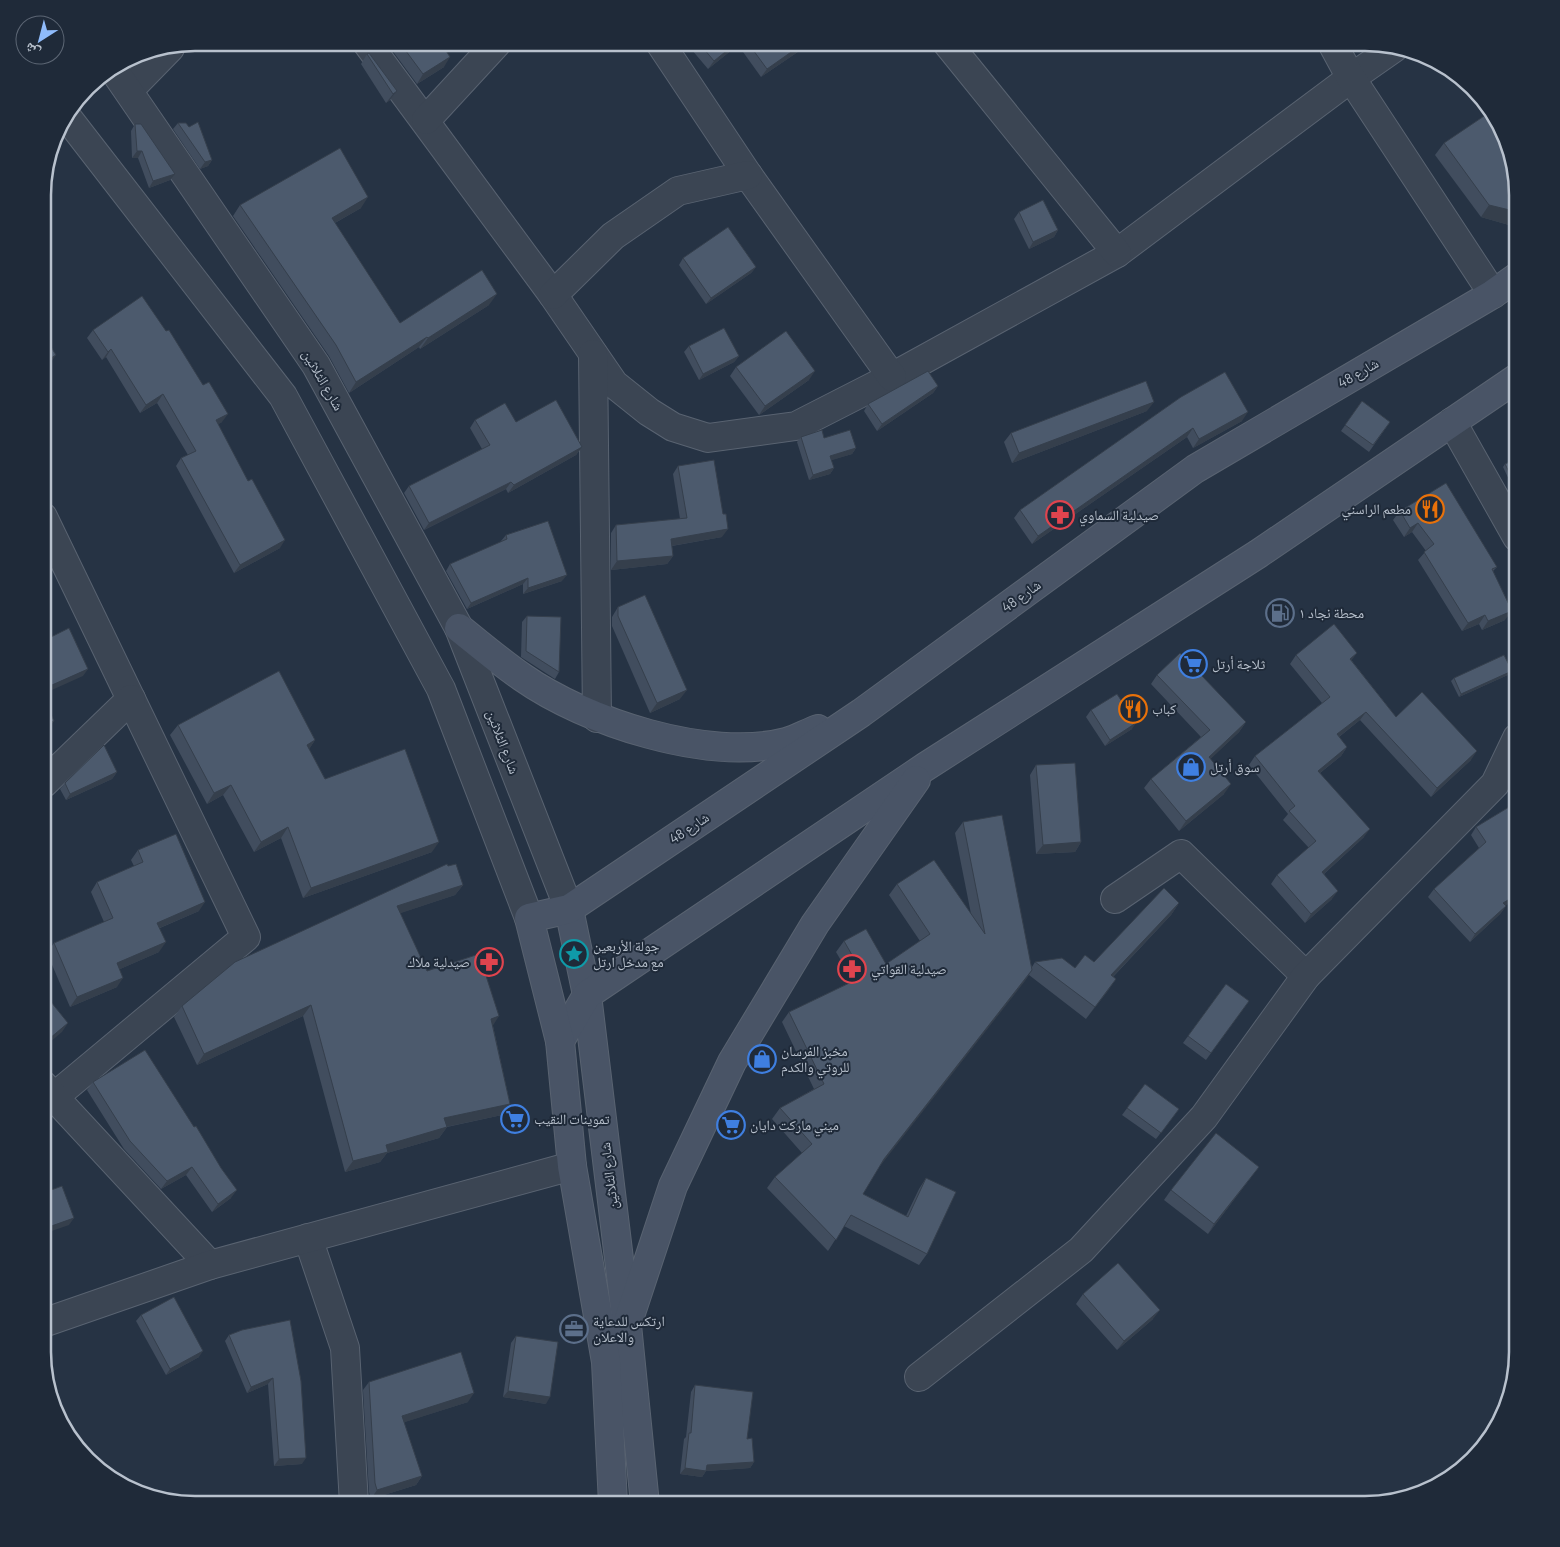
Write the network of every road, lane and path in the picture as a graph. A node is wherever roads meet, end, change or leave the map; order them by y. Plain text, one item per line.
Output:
1 (375, 52) edge
2 (488, 52) edge
3 (666, 52) edge
4 (954, 52) edge
5 (1337, 52) edge
6 (1386, 53) edge
7 (156, 57) edge
8 (1351, 78) junction
9 (121, 80) edge
10 (426, 120) junction
11 (71, 123) edge
12 (748, 175) junction
13 (1116, 253) junction
14 (1509, 283) edge
15 (1493, 294) junction
16 (554, 295) junction
17 (594, 354) junction
18 (892, 377) junction
19 (1509, 384) edge
20 (1452, 422) junction
21 (1509, 521) edge
22 (52, 535) edge
23 (458, 628) junction
24 (131, 699) junction
25 (861, 712) junction
26 (597, 718) junction
27 (925, 767) junction
28 (1509, 775) edge
29 (51, 776) edge
30 (1506, 787) edge
31 (1115, 899) dead end
32 (569, 909) junction
33 (528, 918) junction
34 (1306, 976) junction
35 (587, 995) junction
36 (560, 1042) junction
37 (51, 1088) edge
38 (51, 1094) edge
39 (572, 1166) junction
40 (308, 1238) junction
41 (210, 1265) junction
42 (51, 1320) edge
43 (627, 1325) junction
44 (919, 1377) dead end
45 (353, 1496) edge
46 (613, 1496) edge
47 (644, 1496) edge

1 - 10 street
2 - 10 street
3 - 12 street
4 - 13 street
5 - 8 street
6 - 8 street
7 - 9 street
8 - 13 street
8 - 15 street
9 - 23 street, شارع الثلاثين
10 - 16 street
11 - 33 street
12 - 16 street
12 - 18 street
13 - 18 street
14 - 15 main road, شارع 48
15 - 25 main road, شارع 48
16 - 17 street
17 - 18 street
17 - 26 street
19 - 20 main road
20 - 21 street
20 - 27 main road
22 - 24 street
23 - 26 main road
23 - 32 street, شارع الثلاثين
24 - 29 street
24 - 37 street
25 - 26 main road
25 - 32 main road, شارع 48
27 - 35 main road
27 - 43 main road
28 - 30 street
30 - 34 street
31 - 34 street
32 - 33 main road, شارع 48
32 - 35 main road, شارع الثلاثين
33 - 36 main road
34 - 44 street
35 - 36 main road
35 - 43 main road, شارع الثلاثين
36 - 39 main road
38 - 41 street
39 - 40 street
39 - 46 main road
40 - 41 street
40 - 45 street
41 - 42 street
43 - 47 main road, شارع الثلاثين

